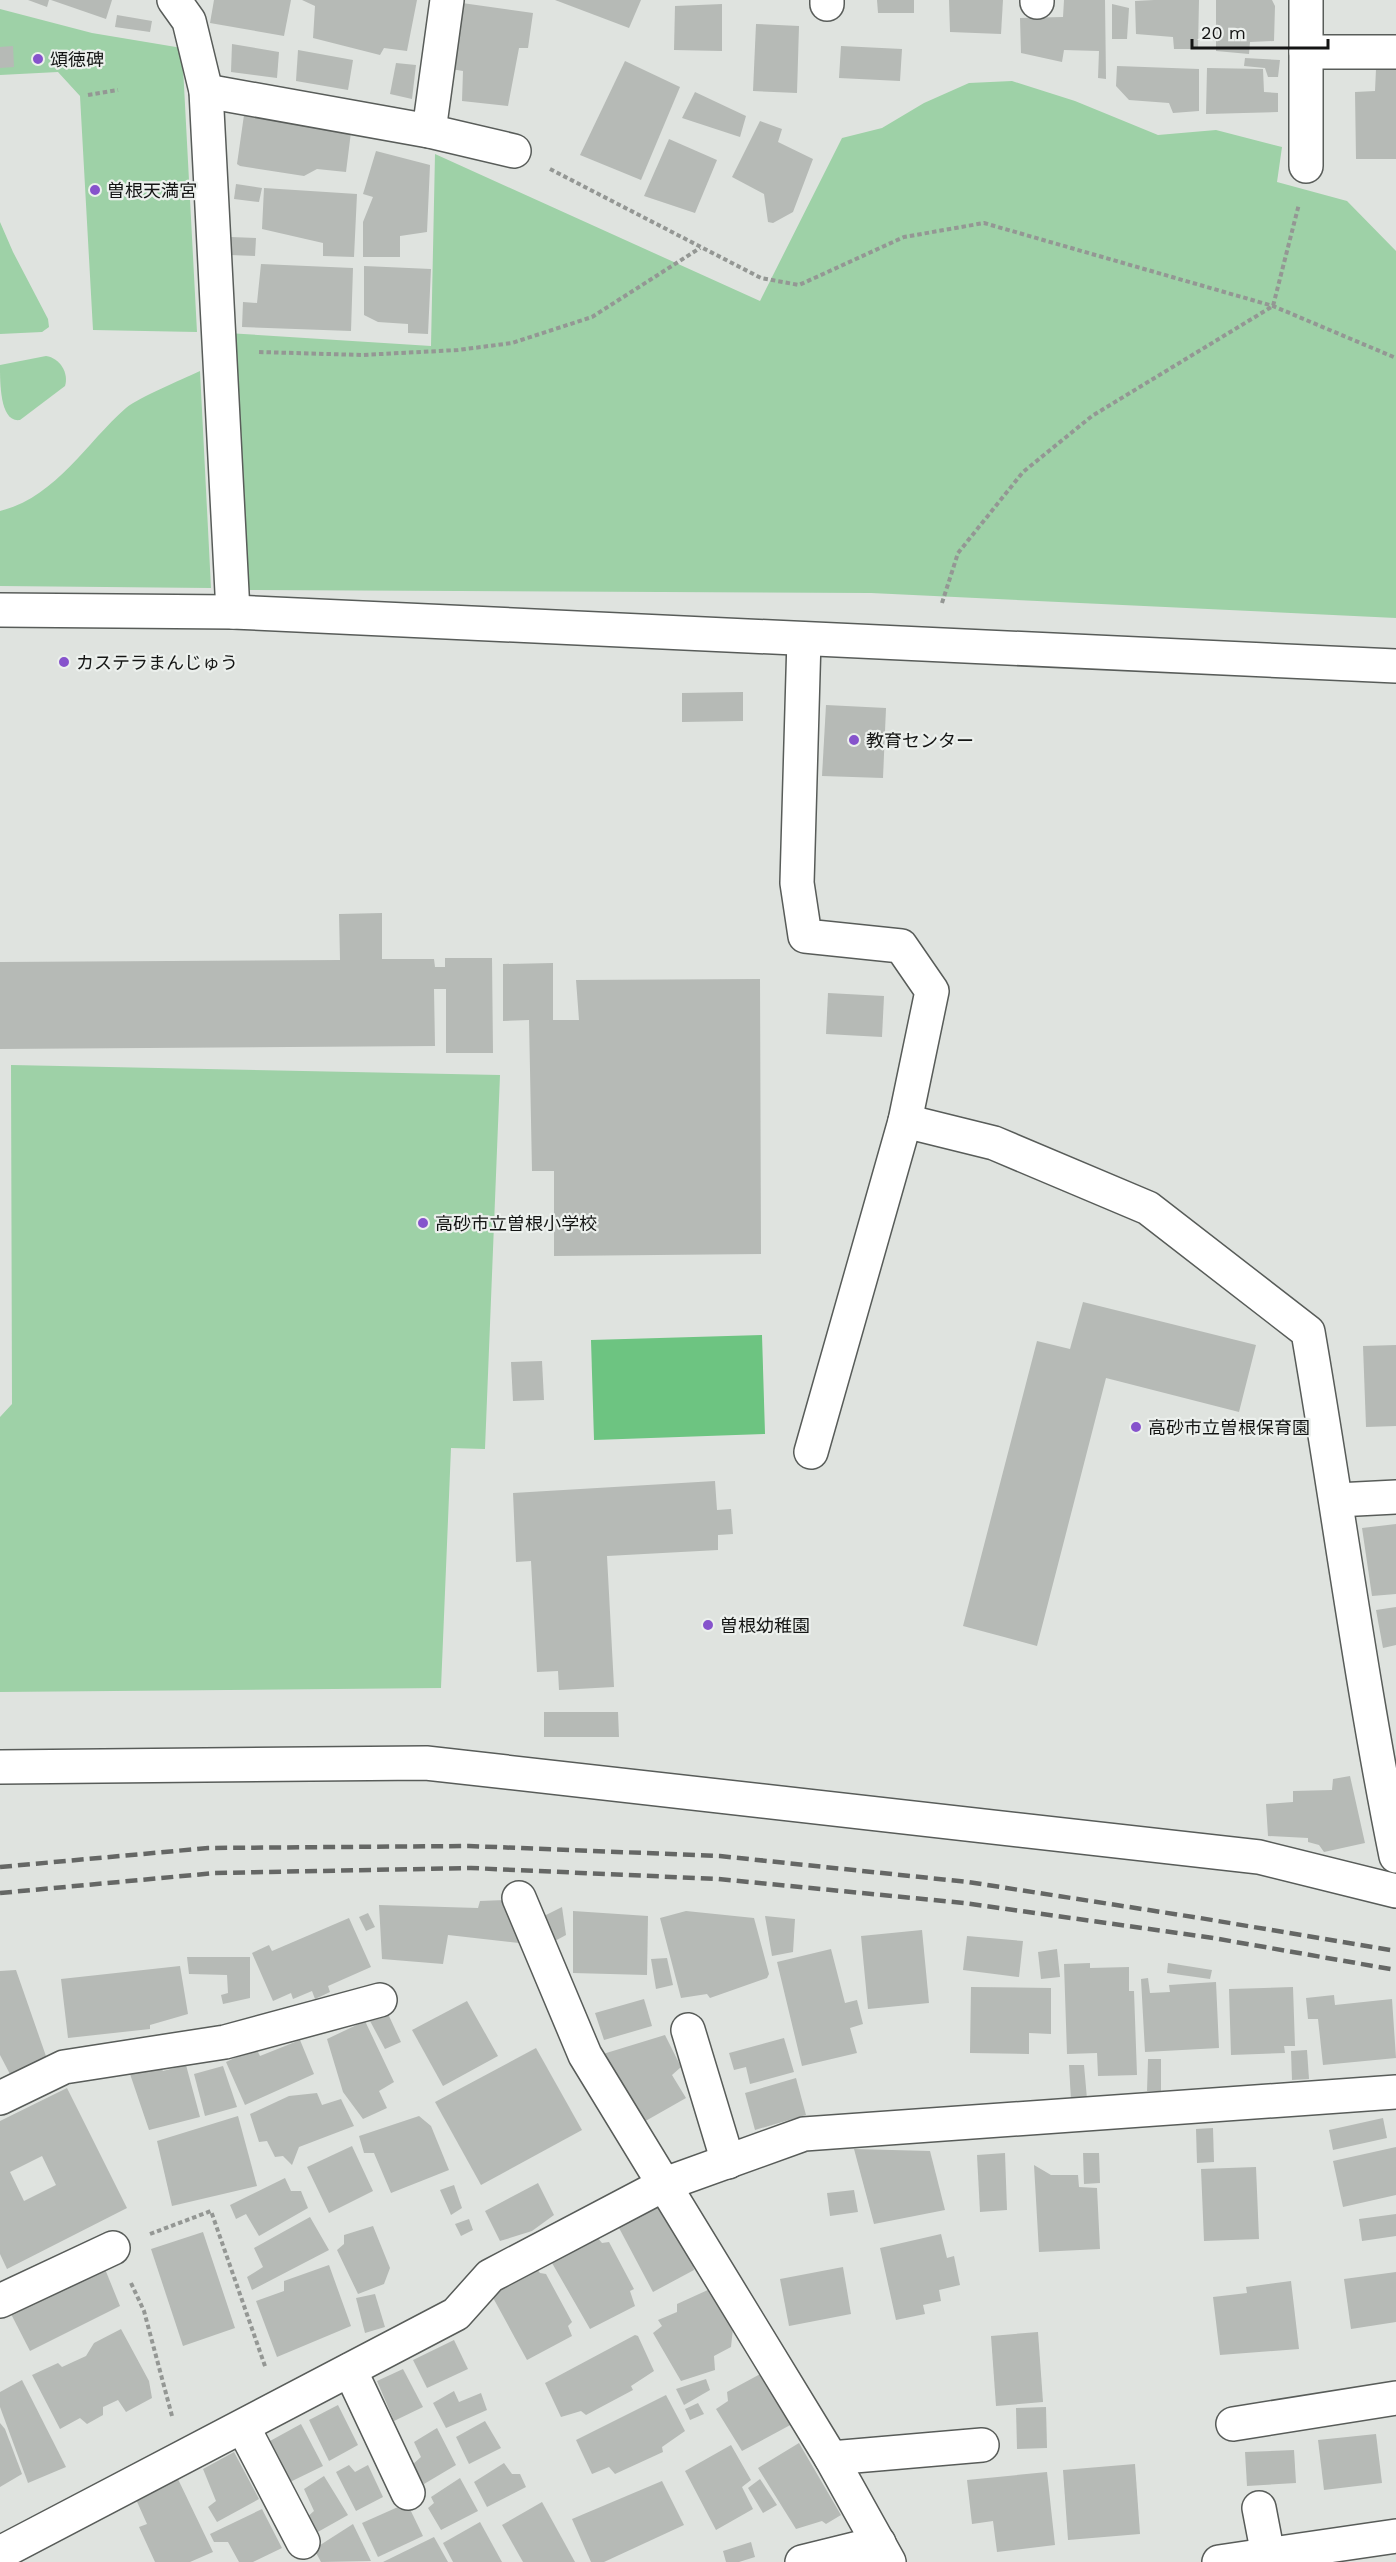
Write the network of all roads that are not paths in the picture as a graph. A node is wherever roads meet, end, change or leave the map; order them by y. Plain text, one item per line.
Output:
1 (174, 0) edge
2 (447, 0) edge
3 (1306, 0) edge
4 (1306, 52) junction
5 (1396, 52) edge
6 (206, 91) junction
7 (429, 131) junction
8 (514, 151) road end
9 (1306, 166) road end
10 (0, 610) edge
11 (233, 612) junction
12 (804, 639) junction
13 (1396, 666) edge
14 (905, 1121) junction
15 (811, 1452) dead end
16 (1396, 1497) edge
17 (1337, 1500) junction
18 (0, 1767) edge
19 (1388, 1776) edge
20 (1396, 1856) edge
21 (1396, 1892) edge
22 (519, 1898) dead end
23 (380, 2000) dead end
24 (688, 2030) dead end
25 (1396, 2092) edge
26 (0, 2098) edge
27 (728, 2162) junction
28 (665, 2184) junction
29 (113, 2248) road end
30 (0, 2301) edge
31 (350, 2370) junction
32 (1396, 2398) edge
33 (1233, 2424) dead end
34 (243, 2427) junction
35 (982, 2445) dead end
36 (831, 2458) junction
37 (408, 2493) dead end
38 (1259, 2508) dead end
39 (1396, 2536) edge
40 (303, 2542) dead end
41 (884, 2552) edge
42 (0, 2553) edge
43 (1268, 2555) junction
44 (802, 2562) edge
45 (1219, 2562) edge

1 - 6 street
2 - 7 street
3 - 4 street
4 - 5 street
4 - 9 street
6 - 7 street
6 - 11 street
7 - 8 street
10 - 11 street
11 - 12 street
12 - 13 street
12 - 14 street
14 - 15 street
14 - 17 street
16 - 17 street
17 - 19 street
18 - 21 street
19 - 20 street
22 - 28 street
23 - 26 street
24 - 27 street
25 - 27 street
27 - 28 street
28 - 31 street
28 - 36 street
29 - 30 street
31 - 34 street
31 - 37 street
32 - 33 street
34 - 40 street
34 - 42 street
35 - 36 street
36 - 41 street
38 - 43 street
39 - 43 street
41 - 44 street
43 - 45 street

